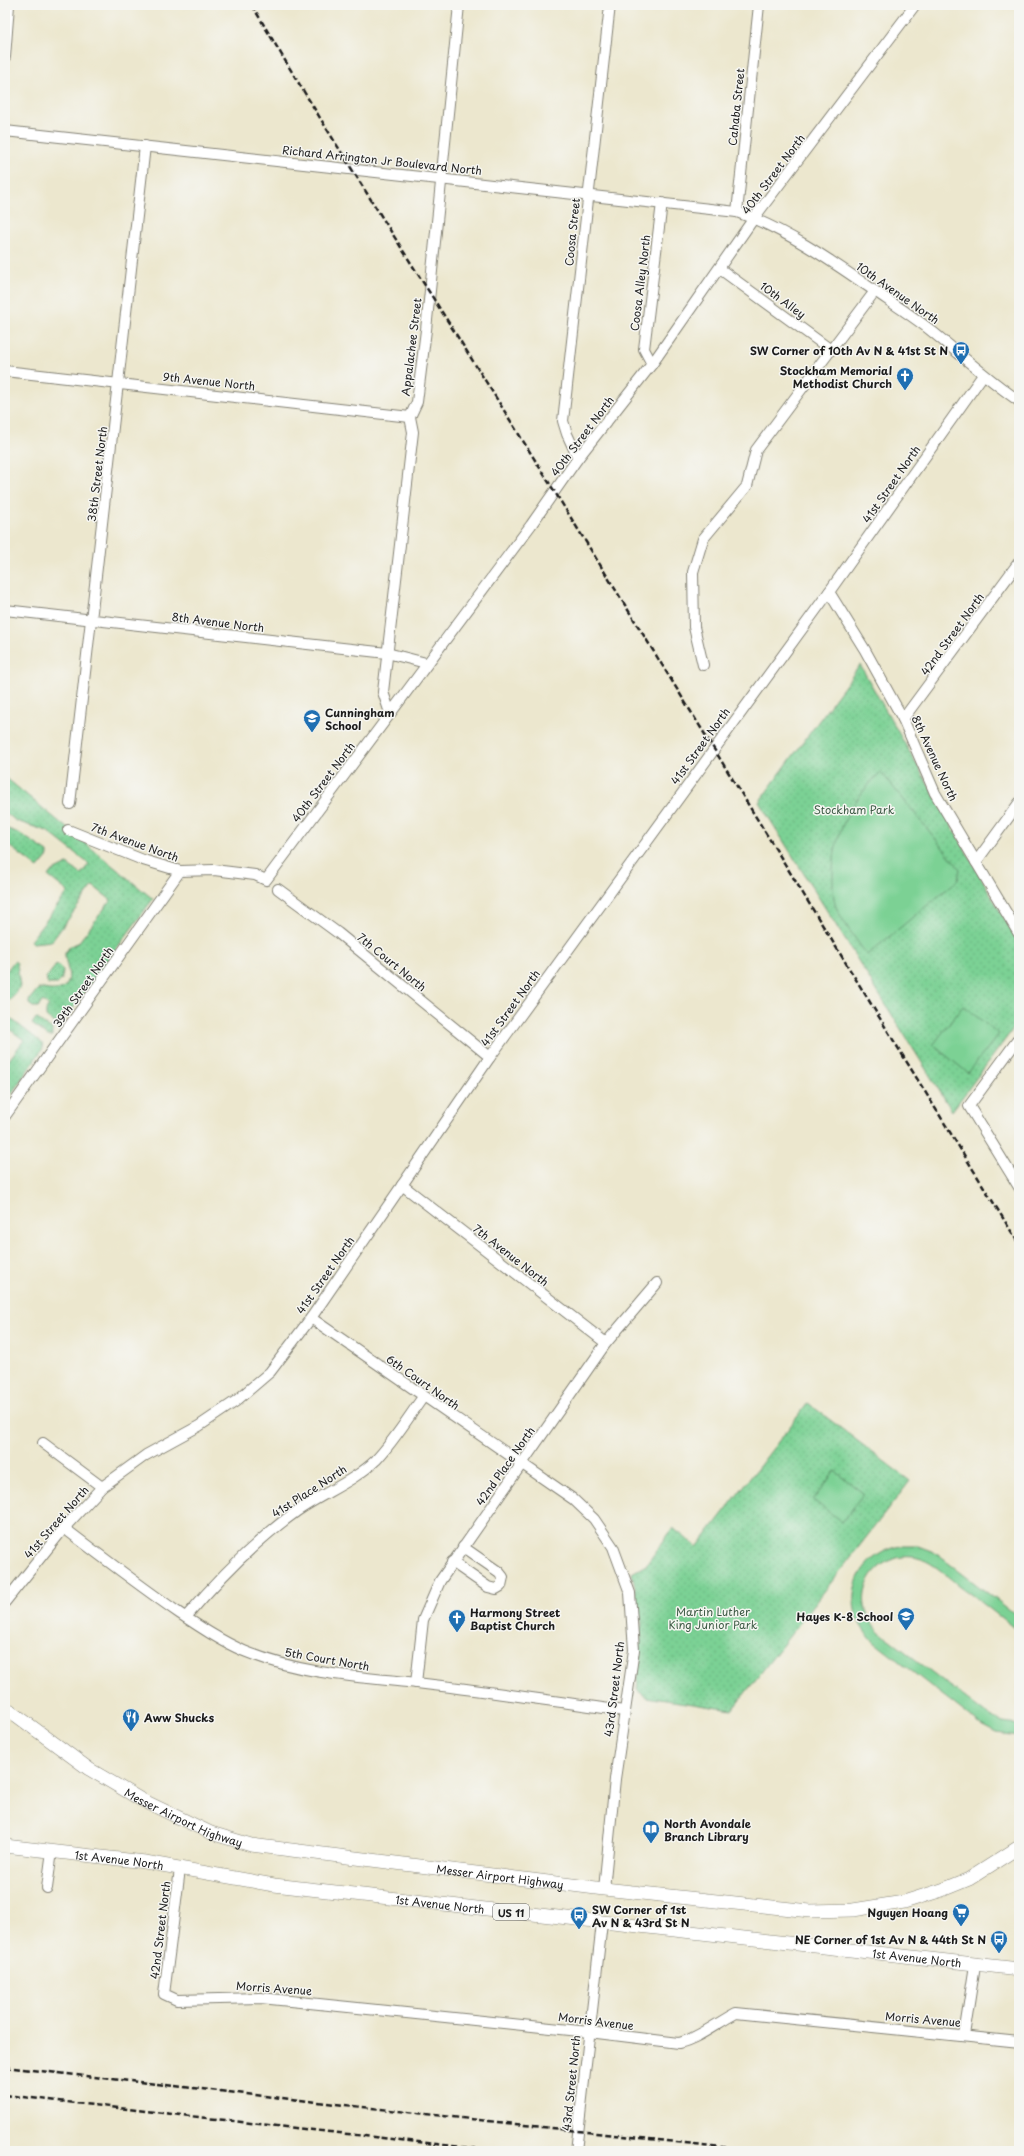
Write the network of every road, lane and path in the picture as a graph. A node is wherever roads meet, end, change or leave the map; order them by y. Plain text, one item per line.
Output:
1 (9, 5) edge
2 (459, 5) edge
3 (610, 5) edge
4 (759, 5) edge
5 (915, 5) edge
6 (5, 57) edge
7 (5, 130) edge
8 (145, 146) junction
9 (440, 179) junction
10 (588, 195) junction
11 (662, 203) junction
12 (737, 212) junction
13 (754, 218) junction
14 (720, 269) junction
15 (875, 291) junction
16 (831, 350) junction
17 (652, 364) junction
18 (5, 371) edge
19 (983, 375) junction
20 (119, 384) junction
21 (1019, 401) edge
22 (410, 417) junction
23 (578, 458) junction
24 (1019, 562) edge
25 (829, 592) junction
26 (5, 610) edge
27 (92, 619) junction
28 (387, 653) junction
29 (426, 663) junction
30 (703, 665) dead end
31 (390, 713) junction
32 (903, 719) junction
33 (1019, 803) edge
34 (70, 804) dead end
35 (68, 830) dead end
36 (976, 862) junction
37 (180, 871) junction
38 (266, 880) joint
39 (278, 889) dead end
40 (1019, 934) edge
41 (1019, 1038) edge
42 (490, 1057) junction
43 (5, 1116) edge
44 (402, 1185) junction
45 (1019, 1187) edge
46 (657, 1283) dead end
47 (311, 1318) junction
48 (606, 1343) junction
49 (423, 1397) junction
50 (43, 1443) dead end
51 (522, 1463) junction
52 (102, 1487) junction
53 (64, 1528) junction
54 (463, 1547) junction
55 (452, 1562) junction
56 (5, 1602) edge
57 (186, 1617) junction
58 (416, 1683) junction
59 (5, 1707) edge
60 (624, 1711) junction
61 (5, 1846) edge
62 (1019, 1847) edge
63 (52, 1851) junction
64 (180, 1869) junction
65 (47, 1888) dead end
66 (604, 1889) junction
67 (602, 1923) junction
68 (975, 1965) junction
69 (1019, 1970) edge
70 (164, 1994) joint
71 (589, 2032) junction
72 (964, 2035) junction
73 (1019, 2042) edge
74 (576, 2151) edge

1 - 6 street
2 - 9 street, Appalachee Street
3 - 10 street, Coosa Street
4 - 12 street, Cahaba Street
5 - 13 street, 40th Street North
7 - 8 street, Richard Arrington Jr Boulevard North
8 - 9 street, Richard Arrington Jr Boulevard North
8 - 20 street, 38th Street North
9 - 10 street, Richard Arrington Jr Boulevard North
9 - 22 street, Appalachee Street
10 - 11 street, Richard Arrington Jr Boulevard North
10 - 23 street, Coosa Street
11 - 12 street, Richard Arrington Jr Boulevard North
11 - 17 street, Coosa Alley North
12 - 13 street, Richard Arrington Jr Boulevard North
13 - 14 street, 40th Street North
13 - 15 street, 10th Avenue North
14 - 16 street, 10th Alley
14 - 17 street, 40th Street North
15 - 16 street
15 - 19 street, 10th Avenue North
16 - 30 street
17 - 23 street, 40th Street North
18 - 20 street, 9th Avenue North
19 - 21 street, 10th Avenue North
19 - 25 street, 41st Street North
20 - 22 street, 9th Avenue North
20 - 27 street, 38th Street North
22 - 28 street, Appalachee Street
23 - 29 street, 40th Street North
24 - 32 street, 42nd Street North
25 - 32 street, 8th Avenue North
25 - 42 street, 41st Street North
26 - 27 street, 8th Avenue North
27 - 28 street, 8th Avenue North
27 - 34 street, 38th Street North
28 - 29 street, 8th Avenue North
28 - 31 street, Appalachee Street
29 - 31 street, 40th Street North
31 - 38 street, 40th Street North
32 - 36 street, 8th Avenue North
33 - 36 street
35 - 37 street, 7th Avenue North
36 - 40 street, 8th Avenue North
37 - 38 street, 7th Avenue North
37 - 43 street, 39th Street North
39 - 42 street, 7th Court North
41 - 45 street
42 - 44 street, 41st Street North
44 - 47 street, 41st Street North
44 - 48 street, 7th Avenue North
46 - 48 street, 42nd Place North
47 - 49 street, 6th Court North
47 - 52 street, 41st Street North
48 - 51 street, 42nd Place North
49 - 51 street, 6th Court North
49 - 57 street, 41st Place North
50 - 52 street
51 - 54 street, 42nd Place North
51 - 60 street, 43rd Street North
52 - 53 street, 41st Street North
53 - 56 street, 41st Street North
53 - 57 street, 5th Court North
54 - 55 street, 42nd Place North
54 - 55 street
55 - 58 street, 42nd Place North
57 - 58 street, 5th Court North
58 - 60 street, 5th Court North
59 - 66 main road, Messer Airport Highway
60 - 66 street, 43rd Street North
61 - 63 main road, 1st Avenue North / US 11
62 - 66 main road, Messer Airport Highway
63 - 64 main road, 1st Avenue North / US 11
63 - 65 street
64 - 67 main road, 1st Avenue North / US 11
64 - 70 street, 42nd Street North
67 - 68 main road, 1st Avenue North / US 11
67 - 71 street, 43rd Street North
68 - 69 main road, 1st Avenue North / US 11
68 - 72 street
70 - 71 street, Morris Avenue
71 - 72 street, Morris Avenue
71 - 74 street, 43rd Street North
72 - 73 street, Morris Avenue

